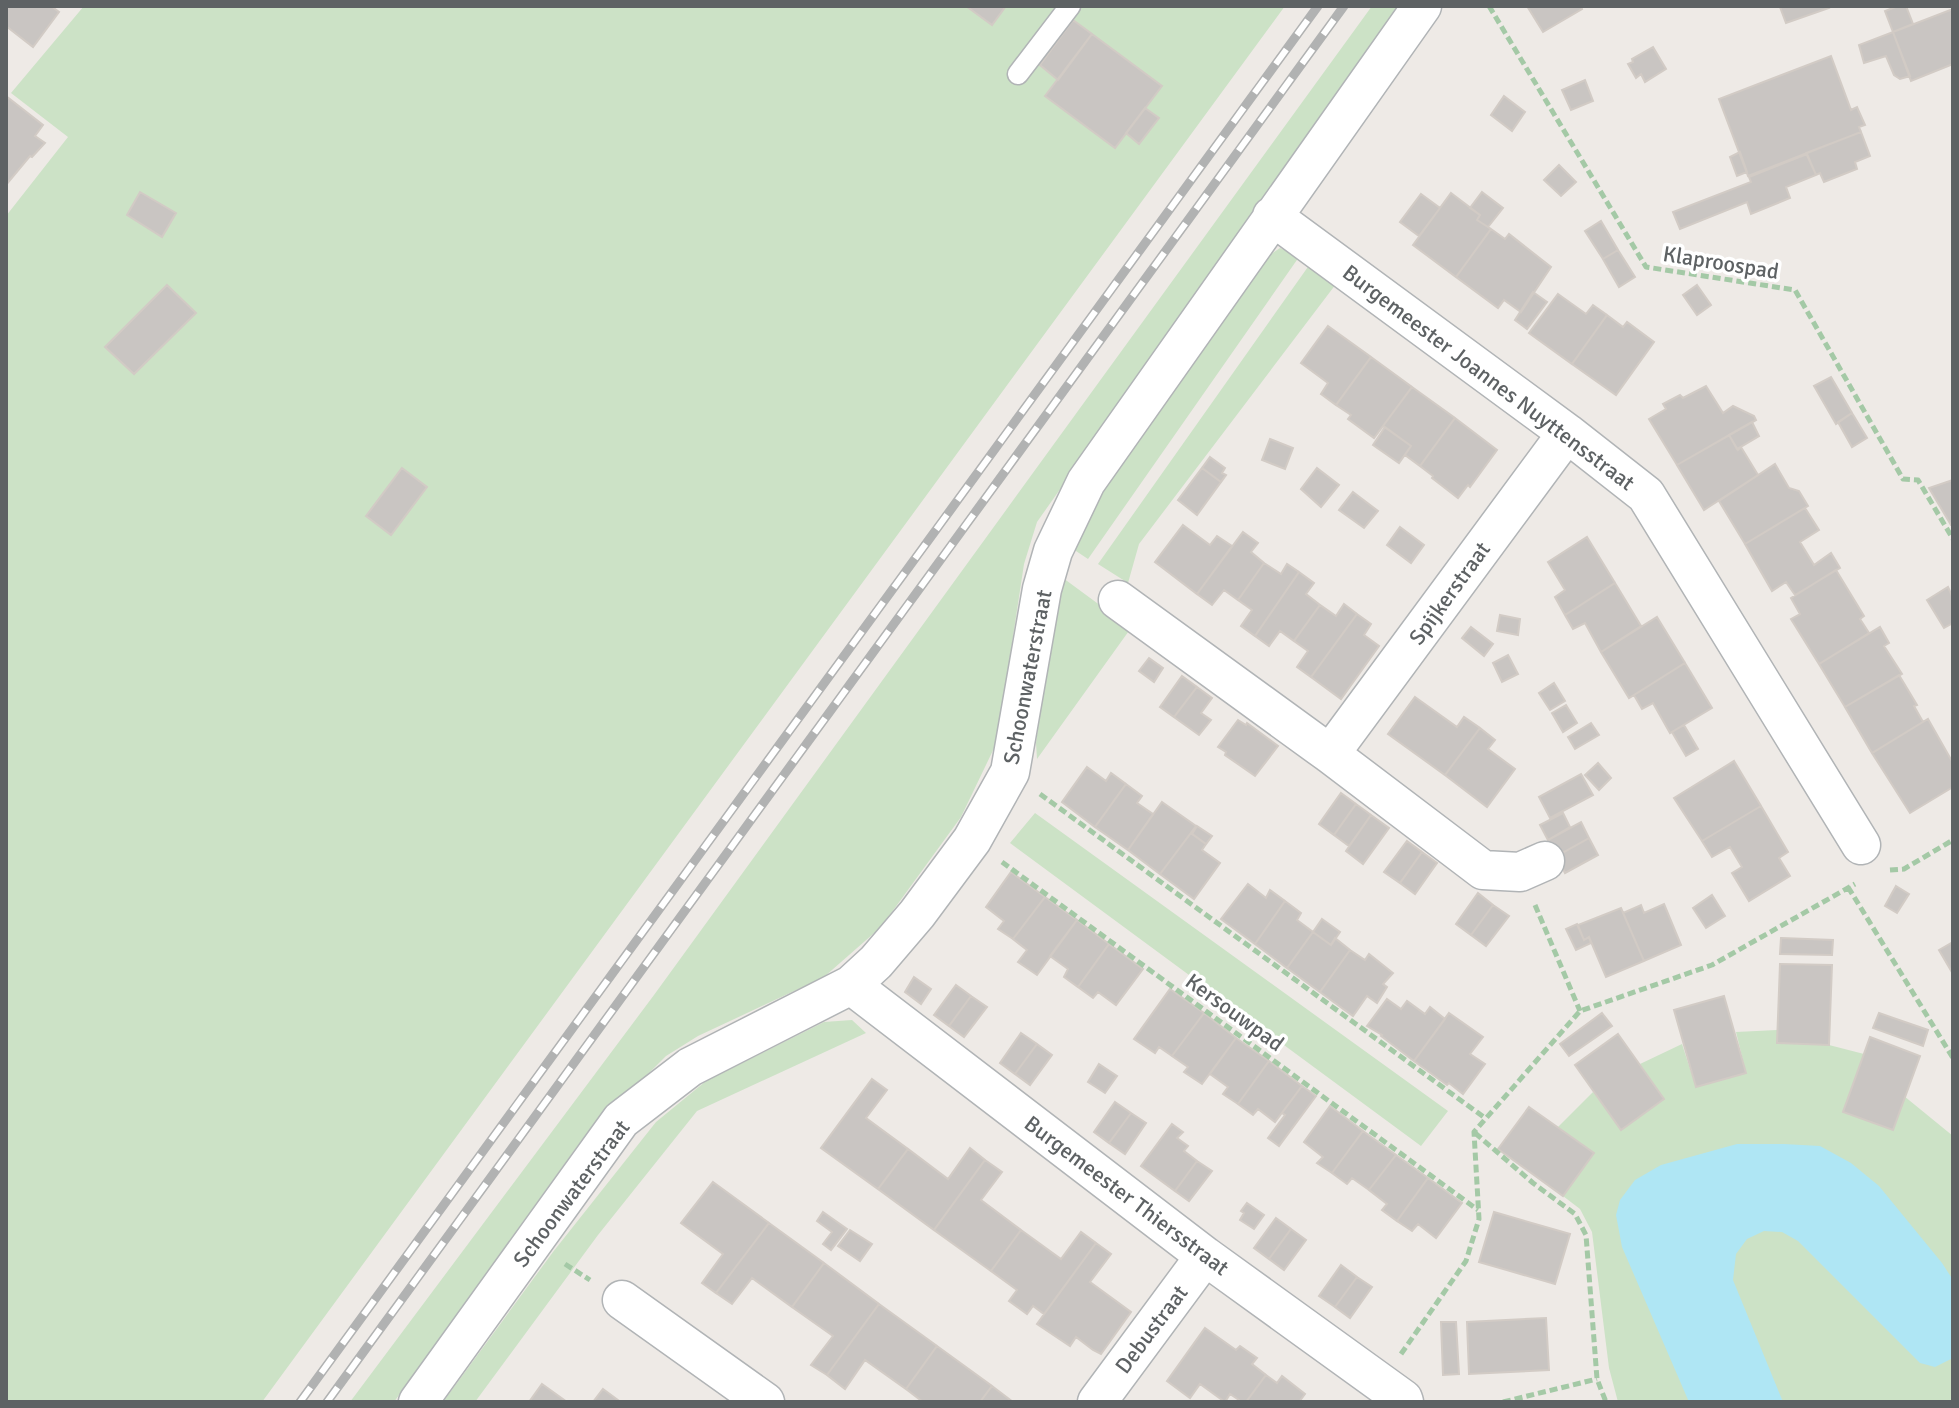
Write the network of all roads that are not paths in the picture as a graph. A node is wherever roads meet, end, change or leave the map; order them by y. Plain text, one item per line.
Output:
1 (1070, 6) edge
2 (1422, 6) edge
3 (1018, 74) dead end
4 (1272, 216) junction
5 (1567, 433) junction
6 (1118, 600) dead end
7 (1330, 754) junction
8 (1869, 858) road end
9 (1533, 866) road end
10 (851, 985) junction
11 (1205, 1256) junction
12 (622, 1300) road end
13 (1393, 1393) edge
14 (418, 1402) edge
15 (765, 1402) edge
16 (1097, 1402) edge

1 - 3 lane
2 - 4 street, Schoonwaterstraat
4 - 5 street, Burgemeester Joannes Nuyttensstraat
4 - 10 street, Schoonwaterstraat
5 - 7 street, Spijkerstraat
5 - 8 street, Burgemeester Joannes Nuyttensstraat
6 - 7 street
7 - 9 street
10 - 11 street, Burgemeester Thiersstraat
10 - 14 street, Schoonwaterstraat
11 - 13 street, Burgemeester Thiersstraat
11 - 16 street, Debustraat
12 - 15 street

